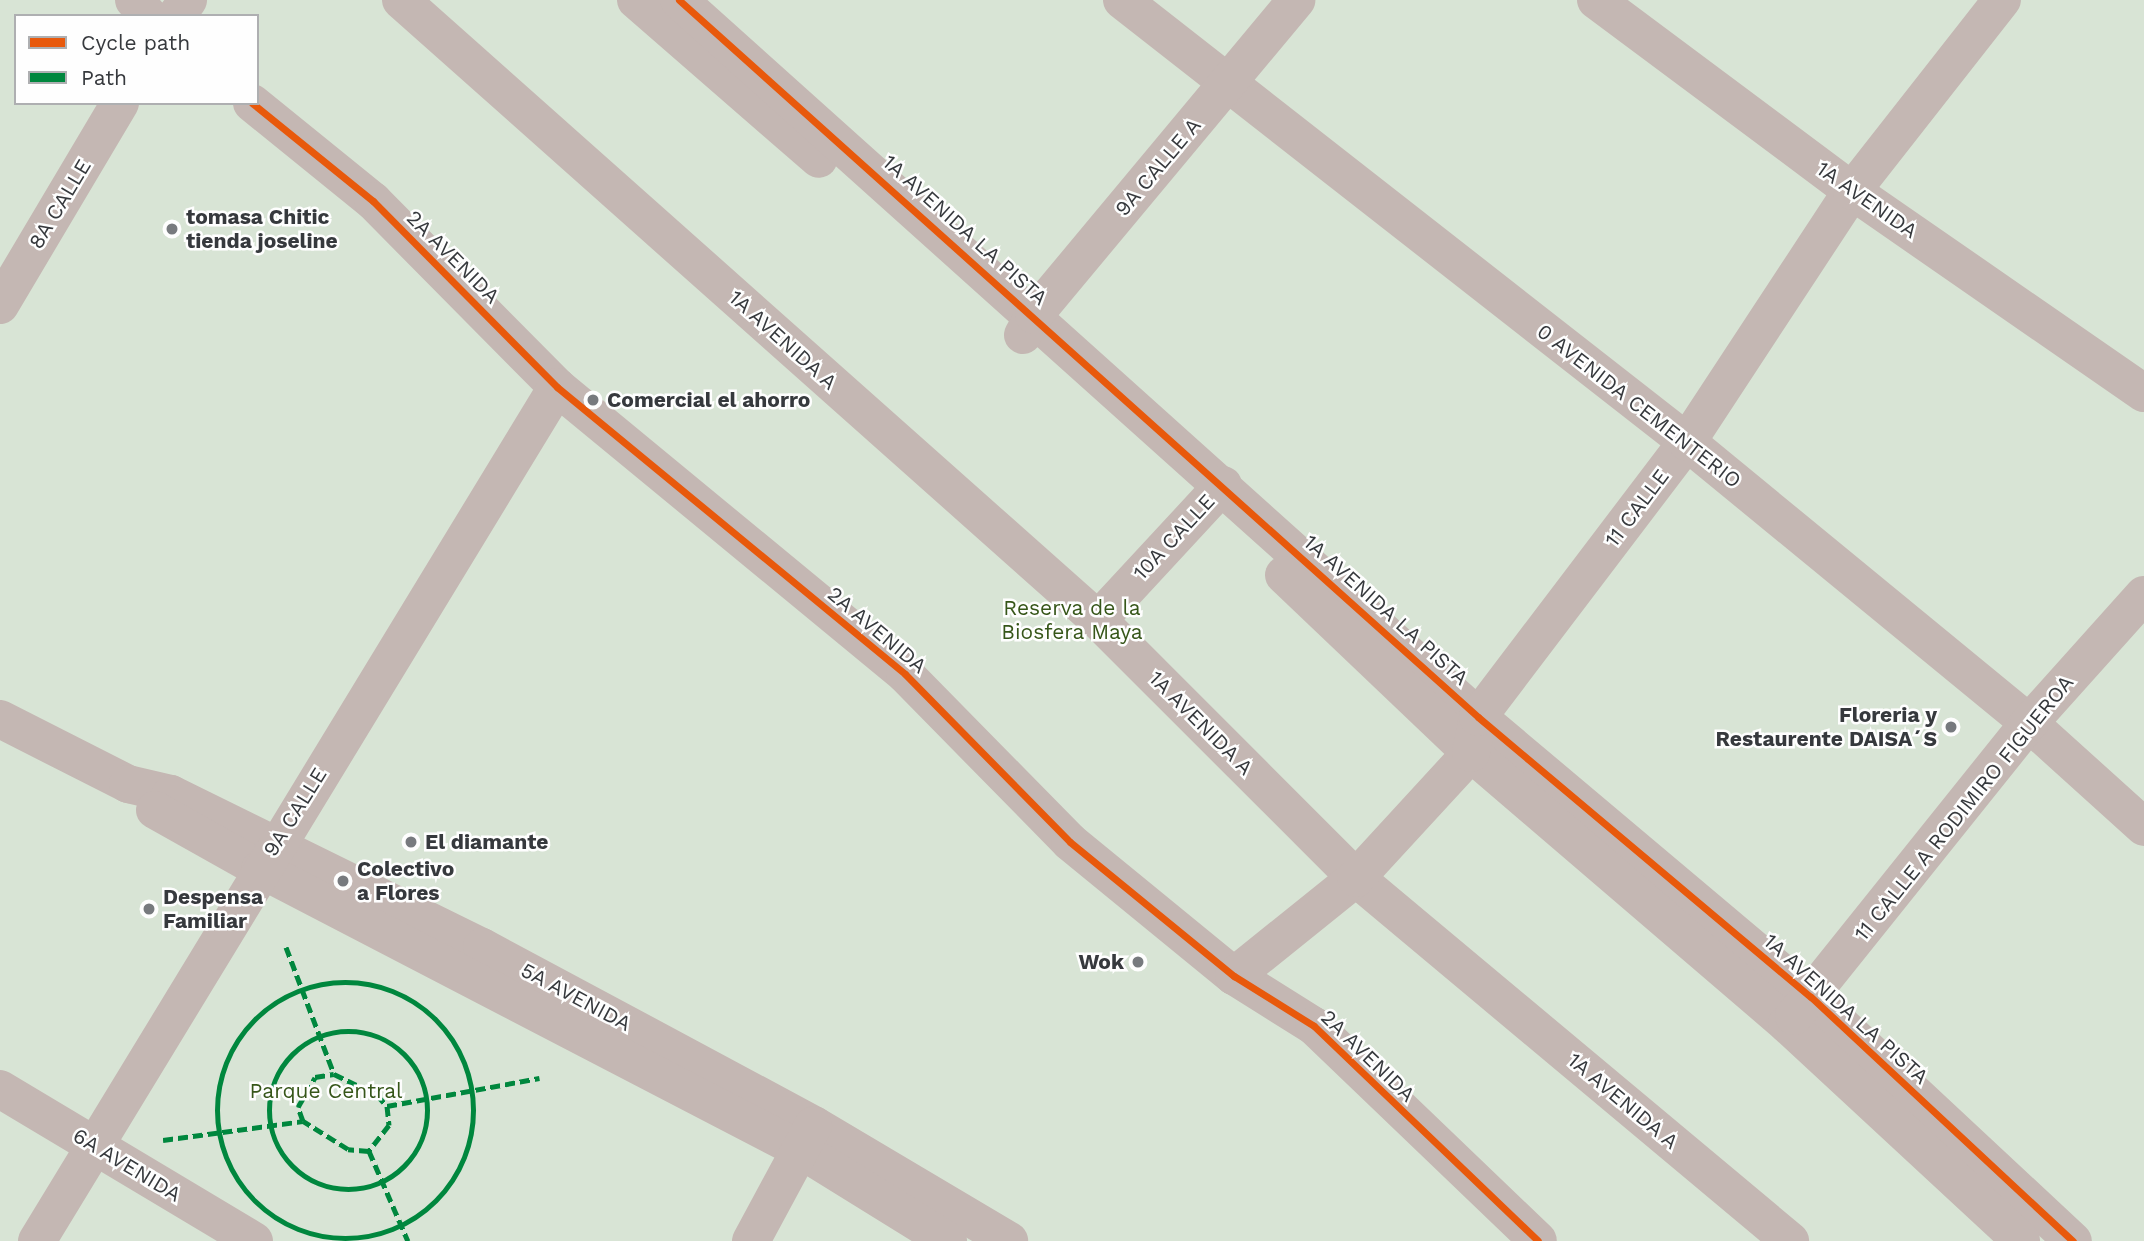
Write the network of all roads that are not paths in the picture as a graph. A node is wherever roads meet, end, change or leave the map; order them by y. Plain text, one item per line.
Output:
1 (134, 0) edge
2 (401, 0) edge
3 (636, 0) edge
4 (679, 0) edge
5 (1122, 0) edge
6 (1296, 0) edge
7 (1596, 0) edge
8 (2002, 0) edge
9 (147, 14) edge
10 (1227, 85) junction
11 (119, 105) edge
12 (255, 105) edge
13 (1852, 191) junction
14 (0, 305) edge
15 (1029, 325) junction
16 (557, 387) junction
17 (2144, 393) edge
18 (1687, 442) junction
19 (1214, 493) junction
20 (2144, 595) edge
21 (1098, 620) junction
22 (0, 719) edge
23 (2029, 723) junction
24 (1475, 735) junction
25 (2144, 827) edge
26 (267, 856) junction
27 (1356, 878) junction
28 (1234, 976) junction
29 (1799, 1010) junction
30 (0, 1089) edge
31 (807, 1137) junction
32 (93, 1145) junction
33 (991, 1236) edge
34 (37, 1241) edge
35 (254, 1241) edge
36 (751, 1241) edge
37 (947, 1241) edge
38 (1538, 1241) edge
39 (1790, 1241) edge
40 (2021, 1241) edge
41 (2073, 1241) edge

1 - 9 street
2 - 21 street, 1A AVENIDA A
3 - 15 street, 1A AVENIDA LA PISTA
4 - 15 street, 1A AVENIDA LA PISTA
5 - 10 street, 0 AVENIDA CEMENTERIO
6 - 10 street, 9A CALLE A
7 - 13 street, 1A AVENIDA
8 - 13 street, 11 CALLE
10 - 15 street, 9A CALLE A
10 - 18 street, 0 AVENIDA CEMENTERIO
11 - 14 street, 8A CALLE
12 - 16 street, 2A AVENIDA
13 - 17 street, 1A AVENIDA
13 - 18 street, 11 CALLE
15 - 19 street, 1A AVENIDA LA PISTA
16 - 26 street, 9A CALLE
16 - 28 street, 2A AVENIDA
18 - 23 street, 0 AVENIDA CEMENTERIO
18 - 24 street, 11 CALLE
19 - 21 street, 10A CALLE
19 - 24 street, 1A AVENIDA LA PISTA
20 - 23 street, 11 CALLE A RODIMIRO FIGUEROA
21 - 27 street, 1A AVENIDA A
22 - 26 street, 5A AVENIDA
23 - 25 street, 0 AVENIDA CEMENTERIO
23 - 29 street, 11 CALLE A RODIMIRO FIGUEROA
24 - 27 street, 11 CALLE
24 - 29 street, 1A AVENIDA LA PISTA
26 - 31 street, 5A AVENIDA
26 - 32 street, 9A CALLE
27 - 28 street, 11 CALLE
27 - 39 street, 1A AVENIDA A
28 - 38 street, 2A AVENIDA
29 - 40 street, 1A AVENIDA LA PISTA
29 - 41 street, 1A AVENIDA LA PISTA
30 - 32 street, 6A AVENIDA
31 - 33 street, 5A AVENIDA
31 - 36 street
31 - 37 street, 5A AVENIDA
32 - 34 street, 9A CALLE
32 - 35 street, 6A AVENIDA

